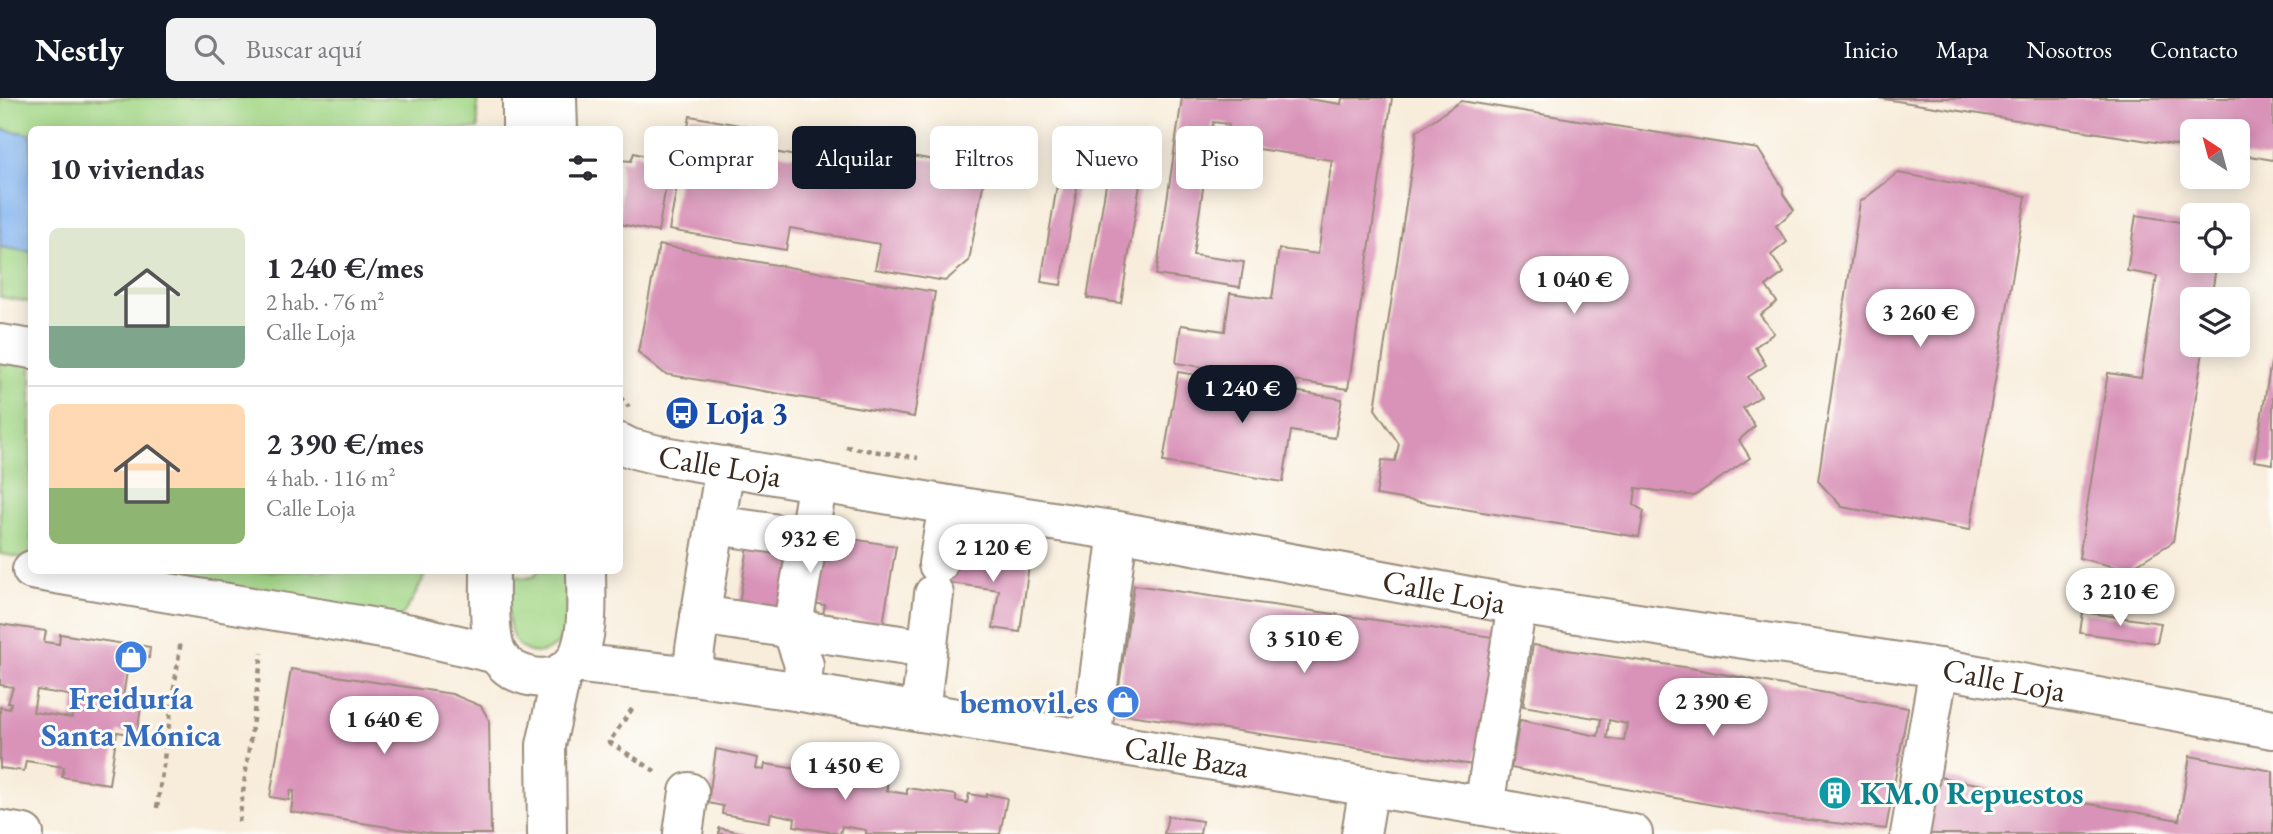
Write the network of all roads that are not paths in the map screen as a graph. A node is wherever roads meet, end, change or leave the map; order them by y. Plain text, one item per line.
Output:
1 (522, 98) edge
2 (557, 98) edge
3 (522, 126) edge
4 (558, 126) edge
5 (0, 344) edge
6 (28, 348) edge
7 (623, 444) edge
8 (725, 466) junction
9 (818, 482) junction
10 (948, 505) junction
11 (715, 525) junction
12 (1118, 531) junction
13 (808, 538) junction
14 (0, 565) edge
15 (28, 569) edge
16 (56, 574) edge
17 (489, 574) edge
18 (586, 574) edge
19 (1517, 605) junction
20 (700, 615) junction
21 (793, 629) junction
22 (927, 649) junction
23 (508, 664) junction
24 (568, 668) junction
25 (1939, 668) junction
26 (693, 676) junction
27 (801, 692) junction
28 (920, 712) junction
29 (2273, 729) edge
30 (1091, 740) junction
31 (546, 745) junction
32 (1369, 787) junction
33 (689, 792) road end
34 (1484, 806) junction
35 (0, 830) edge
36 (23, 834) edge
37 (547, 834) edge
38 (683, 834) edge
39 (1361, 834) edge
40 (1633, 834) edge
41 (1909, 834) edge

1 - 3 street
2 - 4 street
5 - 6 street
7 - 8 street, Calle Loja
8 - 9 street, Calle Loja
8 - 11 street
9 - 10 street, Calle Loja
9 - 13 street
10 - 12 street, Calle Loja
10 - 22 street
11 - 13 street
11 - 20 street
12 - 19 street, Calle Loja
12 - 30 street
13 - 21 street
14 - 15 street, Calle Baza
16 - 23 street, Calle Baza
17 - 23 street
18 - 24 street
19 - 25 street, Calle Loja
19 - 34 street
20 - 21 street
20 - 26 street
21 - 22 street
21 - 27 street
22 - 28 street
23 - 24 street, Calle Baza
23 - 31 street
24 - 26 street, Calle Baza
24 - 31 street
25 - 29 street, Calle Loja
25 - 41 street
26 - 27 street, Calle Baza
27 - 28 street, Calle Baza
28 - 30 street, Calle Baza
30 - 32 street, Calle Baza
31 - 37 street
32 - 34 street, Calle Baza
32 - 39 street
33 - 38 street
34 - 40 street, Calle Baza
35 - 36 street

